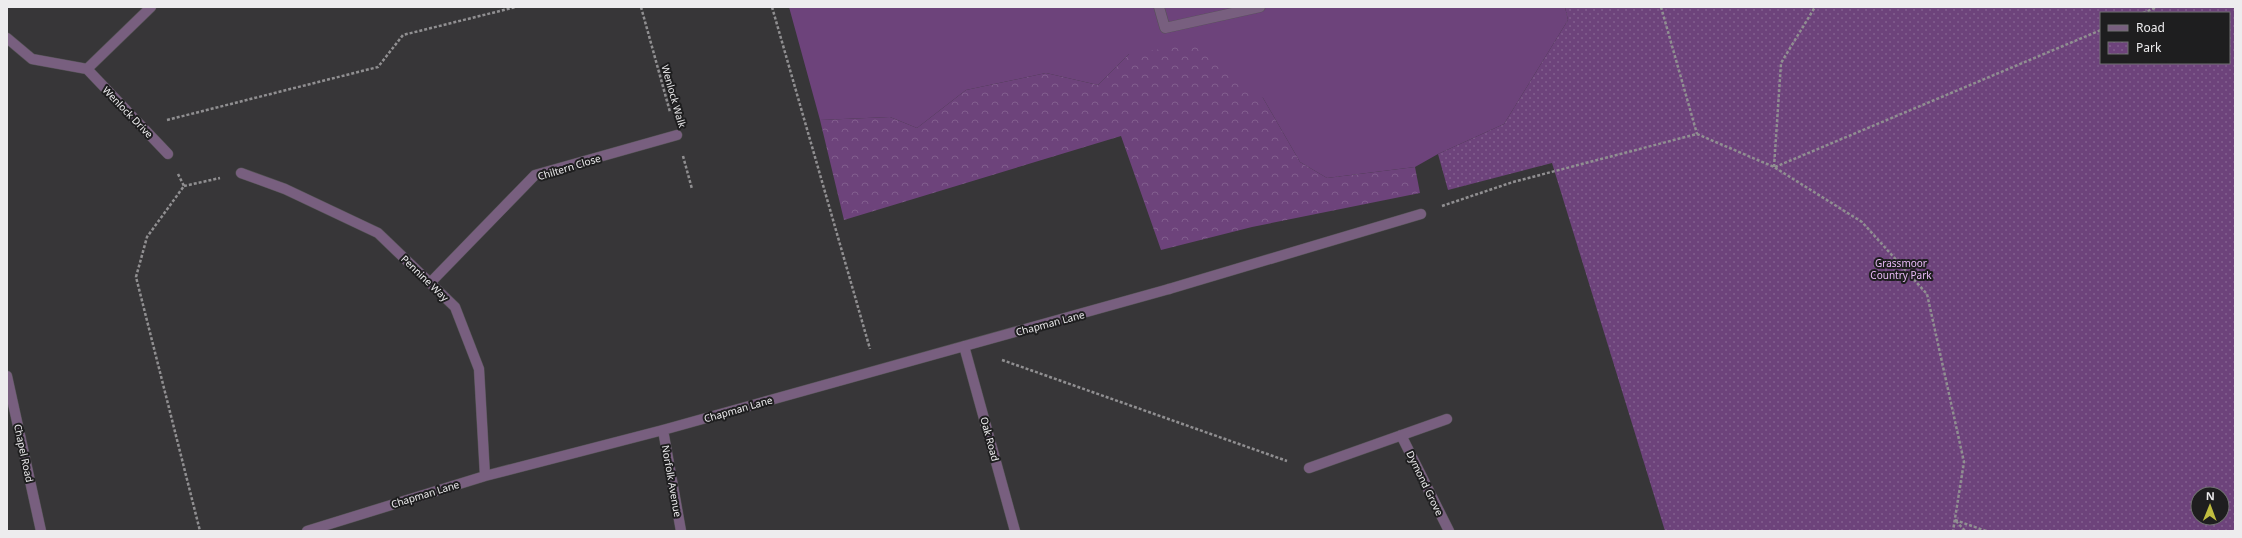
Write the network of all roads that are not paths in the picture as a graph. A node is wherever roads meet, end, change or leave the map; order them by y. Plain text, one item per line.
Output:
1 (151, 7) edge
2 (1159, 7) edge
3 (1260, 7) edge
4 (7, 38) edge
5 (88, 69) junction
6 (677, 135) road end
7 (168, 154) road end
8 (241, 173) road end
9 (1421, 214) road end
10 (430, 283) junction
11 (964, 346) junction
12 (7, 376) edge
13 (1448, 419) dead end
14 (663, 430) junction
15 (1401, 435) junction
16 (1309, 468) road end
17 (485, 476) junction
18 (41, 531) edge
19 (307, 531) edge
20 (681, 531) edge
21 (1015, 531) edge
22 (1449, 531) edge

1 - 5 street
2 - 3 street
4 - 5 street
5 - 7 street, Wenlock Drive
6 - 10 street, Chiltern Close
8 - 10 street, Pennine Way
9 - 11 street, Chapman Lane
10 - 17 street, Pennine Way
11 - 14 street, Chapman Lane
11 - 21 street, Oak Road
12 - 18 street, Chapel Road
13 - 15 street
14 - 17 street, Chapman Lane
14 - 20 street, Norfolk Avenue
15 - 16 street
15 - 22 street, Dymond Grove
17 - 19 street, Chapman Lane

